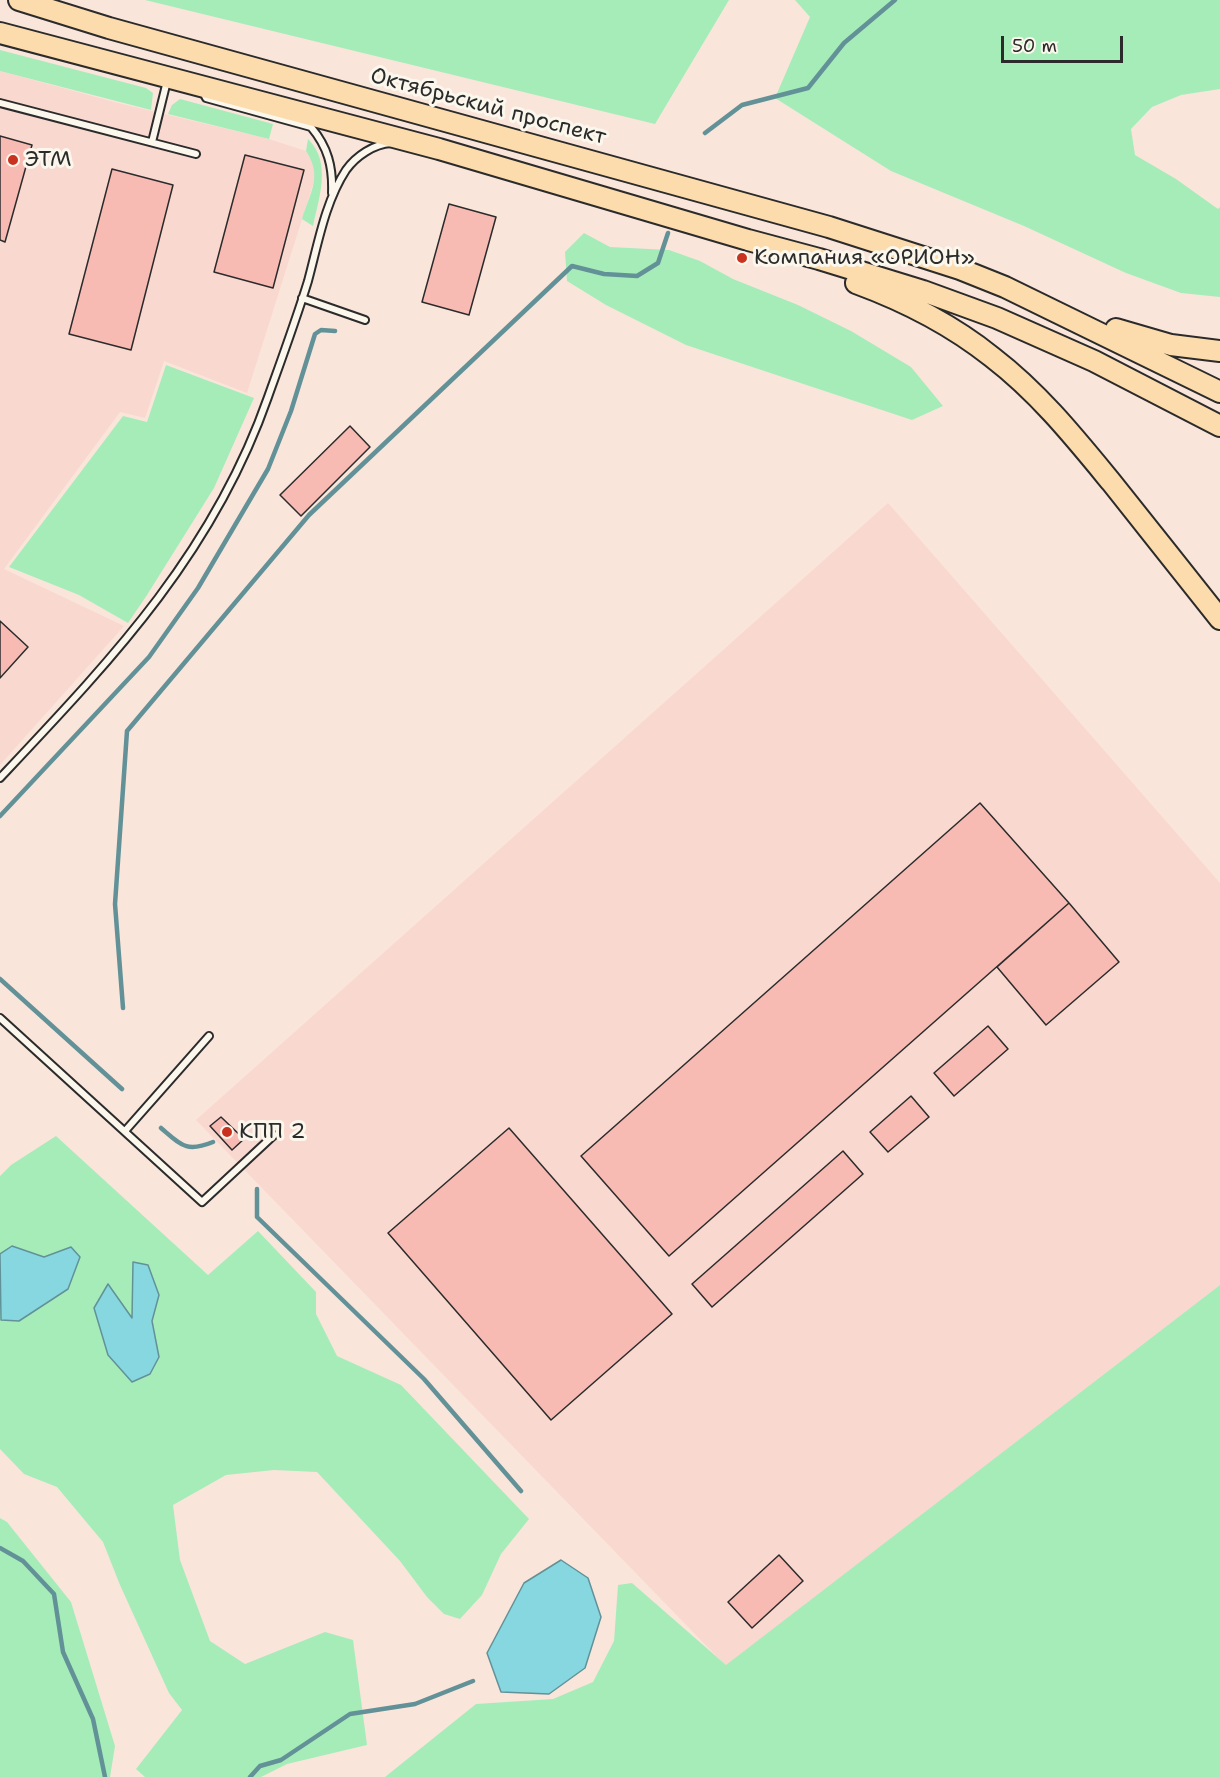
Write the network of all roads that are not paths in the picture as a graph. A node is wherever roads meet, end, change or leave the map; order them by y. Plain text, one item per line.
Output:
1 (19, 0) edge
2 (72, 9) dead end
3 (109, 28) junction
4 (0, 33) edge
5 (168, 77) junction
6 (200, 86) junction
7 (0, 103) edge
8 (152, 142) junction
9 (440, 149) junction
10 (196, 154) dead end
11 (332, 196) junction
12 (748, 240) junction
13 (943, 263) junction
14 (302, 298) junction
15 (365, 320) dead end
16 (1220, 351) edge
17 (1220, 392) edge
18 (1220, 426) edge
19 (1220, 620) edge
20 (0, 778) edge
21 (0, 1018) edge
22 (209, 1036) dead end
23 (125, 1131) junction
24 (274, 1135) dead end

1 - 3 main road, Октябрьский проспект
2 - 3 lane
3 - 13 main road, Октябрьский проспект
4 - 5 main road
5 - 6 main road
5 - 8 lane
6 - 9 main road
6 - 11 lane
7 - 8 lane
8 - 10 lane
9 - 11 lane
9 - 12 main road
11 - 14 lane
12 - 18 main road
12 - 19 main road
13 - 16 main road
13 - 17 main road
14 - 15 lane
14 - 20 lane
21 - 23 lane
22 - 23 lane
23 - 24 lane

